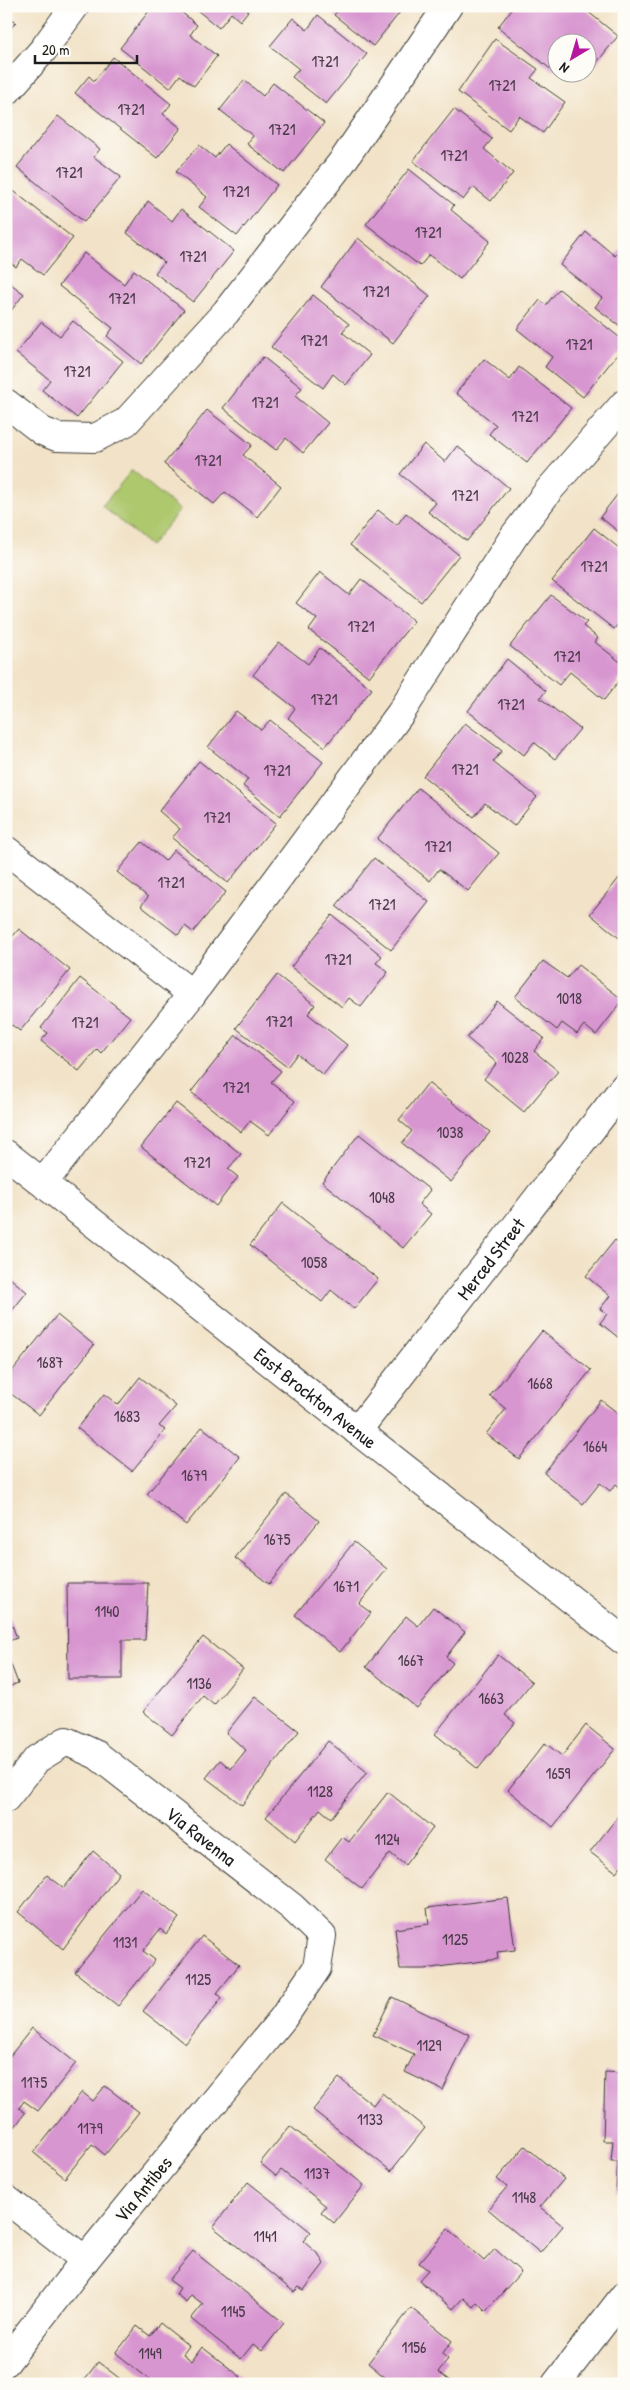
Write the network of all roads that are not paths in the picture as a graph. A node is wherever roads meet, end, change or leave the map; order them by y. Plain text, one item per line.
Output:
1 (75, 6) edge
2 (448, 6) edge
3 (6, 92) edge
4 (6, 403) edge
5 (624, 404) edge
6 (6, 850) edge
7 (192, 994) junction
8 (624, 1086) edge
9 (6, 1154) edge
10 (44, 1183) junction
11 (357, 1431) junction
12 (624, 1641) edge
13 (6, 1798) edge
14 (283, 2018) joint
15 (6, 2199) edge
16 (85, 2260) junction
17 (624, 2296) edge
18 (6, 2362) edge
19 (556, 2384) edge

1 - 3 street
2 - 4 street
5 - 7 street
6 - 7 street
7 - 10 street
8 - 11 street, Merced Street
9 - 10 street, East Brockton Avenue
10 - 11 street, East Brockton Avenue
11 - 12 street, East Brockton Avenue
13 - 14 street, Via Ravenna
14 - 16 street, Via Antibes
15 - 16 street
16 - 18 street, Via Antibes
17 - 19 street

